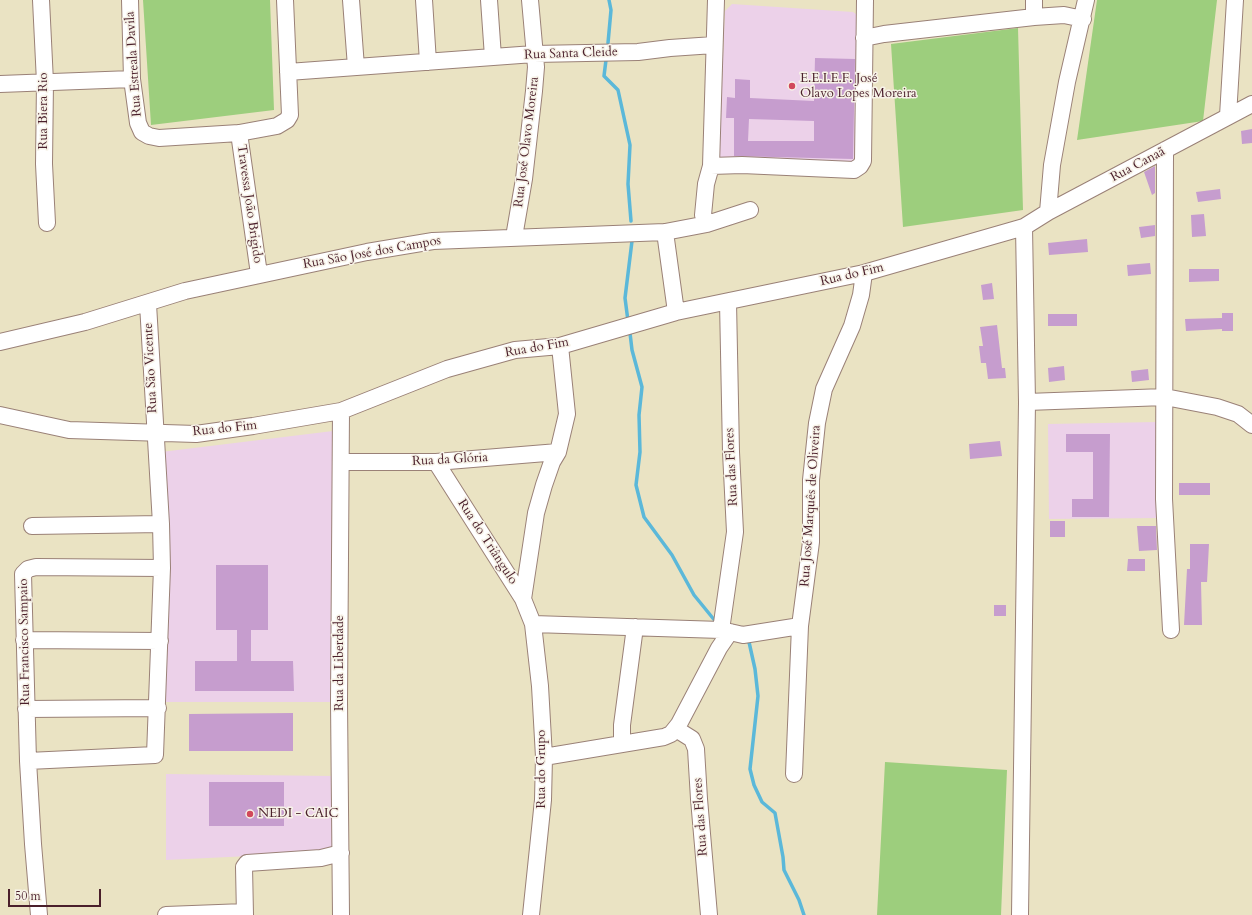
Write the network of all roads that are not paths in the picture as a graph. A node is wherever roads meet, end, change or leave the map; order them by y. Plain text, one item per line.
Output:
1 (41, 0) edge
2 (130, 0) edge
3 (285, 0) edge
4 (351, 0) edge
5 (424, 0) edge
6 (489, 0) edge
7 (530, 0) edge
8 (716, 0) edge
9 (865, 0) edge
10 (1034, 0) edge
11 (1086, 0) edge
12 (1235, 0) edge
13 (1034, 17) junction
14 (1083, 19) junction
15 (864, 38) junction
16 (714, 45) junction
17 (534, 54) junction
18 (493, 58) junction
19 (428, 62) junction
20 (356, 67) junction
21 (288, 72) junction
22 (132, 79) junction
23 (45, 82) junction
24 (0, 84) edge
25 (1252, 104) edge
26 (1228, 116) junction
27 (238, 133) junction
28 (1165, 150) junction
29 (711, 166) junction
30 (750, 210) dead end
31 (1048, 212) junction
32 (47, 223) dead end
33 (707, 224) junction
34 (1024, 227) junction
35 (665, 232) junction
36 (514, 237) junction
37 (864, 273) junction
38 (259, 274) junction
39 (728, 302) junction
40 (148, 304) junction
41 (676, 312) junction
42 (0, 342) edge
43 (560, 346) junction
44 (1165, 397) junction
45 (1027, 402) junction
46 (341, 411) junction
47 (0, 415) edge
48 (1252, 425) edge
49 (155, 432) junction
50 (558, 452) junction
51 (341, 462) junction
52 (436, 462) junction
53 (162, 524) junction
54 (32, 526) dead end
55 (162, 568) junction
56 (523, 599) junction
57 (533, 624) junction
58 (800, 626) junction
59 (635, 627) junction
60 (1171, 630) dead end
61 (724, 634) junction
62 (24, 640) junction
63 (160, 641) junction
64 (158, 708) junction
65 (26, 709) junction
66 (676, 730) junction
67 (622, 744) junction
68 (544, 757) junction
69 (28, 761) junction
70 (794, 774) dead end
71 (341, 853) junction
72 (245, 914) edge
73 (39, 915) edge
74 (166, 915) edge
75 (341, 915) edge
76 (531, 915) edge
77 (709, 915) edge
78 (1020, 915) edge

1 - 23 street, Rua Biera Rio
2 - 22 street, Rua Estreala Davila
3 - 21 street
4 - 20 street
5 - 19 street
6 - 18 street
7 - 17 street, Rua José Olavo Moreira
8 - 16 street
9 - 15 street
10 - 13 street
11 - 14 street
12 - 26 street
13 - 14 street
13 - 15 street
14 - 31 street
15 - 29 street
16 - 17 street, Rua Santa Cleide
16 - 29 street
17 - 18 street, Rua Santa Cleide
17 - 36 street, Rua José Olavo Moreira
18 - 19 street, Rua Santa Cleide
19 - 20 street, Rua Santa Cleide
20 - 21 street, Rua Santa Cleide
21 - 27 street
22 - 23 street
22 - 27 street, Rua Estreala Davila
23 - 24 street
23 - 32 street, Rua Biera Rio
25 - 26 street, Rua Canaã
26 - 28 street, Rua Canaã
27 - 38 street, Travessa João Brigido
28 - 31 street, Rua Canaã
28 - 44 street
29 - 33 street
30 - 33 street, Rua São José dos Campos
31 - 34 street, Rua Canaã
33 - 35 street, Rua São José dos Campos
34 - 37 street, Rua do Fim
34 - 45 street
35 - 36 street, Rua São José dos Campos
35 - 41 street
36 - 38 street, Rua São José dos Campos
37 - 39 street, Rua do Fim
37 - 58 street, Rua José Marquês de Oliveira
38 - 40 street, Rua São José dos Campos
39 - 41 street, Rua do Fim
39 - 61 street, Rua das Flores
40 - 42 street, Rua São José dos Campos
40 - 49 street, Rua São Vicente
41 - 43 street, Rua do Fim
43 - 46 street, Rua do Fim
43 - 50 street
44 - 45 street
44 - 48 street
44 - 60 street
45 - 78 street
46 - 49 street, Rua do Fim
46 - 51 street, Rua da Liberdade
47 - 49 street, Rua do Fim
49 - 53 street
50 - 52 street, Rua da Glória
50 - 56 street
51 - 52 street, Rua da Glória
51 - 71 street, Rua da Liberdade
52 - 56 street, Rua do Triângulo
53 - 54 street
53 - 55 street
55 - 62 street, Rua Francisco Sampaio
55 - 63 street
56 - 57 street, Rua do Triângulo
57 - 59 street
57 - 68 street, Rua do Grupo
58 - 61 street
58 - 70 street, Rua José Marquês de Oliveira
59 - 61 street
59 - 67 street
61 - 66 street, Rua das Flores
62 - 63 street
62 - 65 street, Rua Francisco Sampaio
63 - 64 street
64 - 65 street
64 - 69 street
65 - 69 street, Rua Francisco Sampaio
66 - 67 street
66 - 77 street, Rua das Flores
67 - 68 street
68 - 76 street, Rua do Grupo
69 - 73 street, Rua Francisco Sampaio
71 - 72 street
71 - 75 street, Rua da Liberdade
72 - 74 street

